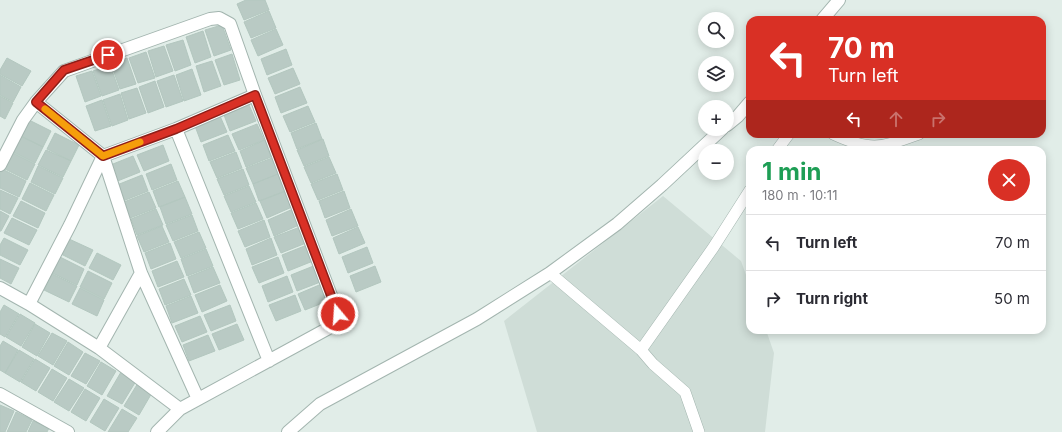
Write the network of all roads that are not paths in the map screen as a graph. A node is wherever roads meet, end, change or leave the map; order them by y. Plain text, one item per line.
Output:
1 (839, 0) edge
2 (825, 16) edge
3 (255, 95) junction
4 (36, 102) junction
5 (746, 107) edge
6 (734, 119) edge
7 (176, 129) junction
8 (714, 136) edge
9 (843, 138) edge
10 (906, 138) edge
11 (863, 146) edge
12 (880, 146) edge
13 (103, 156) junction
14 (0, 165) edge
15 (746, 196) edge
16 (141, 273) junction
17 (550, 273) junction
18 (0, 288) edge
19 (29, 304) junction
20 (99, 348) junction
21 (641, 350) junction
22 (269, 361) junction
23 (0, 394) edge
24 (198, 399) junction
25 (180, 409) junction
26 (68, 432) edge
27 (157, 432) edge
28 (288, 432) edge
29 (699, 432) edge

1 - 2 street
3 - 4 street
3 - 7 street
3 - 22 street
4 - 13 street
4 - 14 street
5 - 6 street
7 - 13 street
7 - 22 street
8 - 17 street
9 - 11 lane
10 - 12 lane
13 - 16 street
13 - 19 street
15 - 21 lane
16 - 20 street
16 - 24 street
17 - 21 lane
17 - 28 street
18 - 19 street
19 - 20 street
20 - 25 street
21 - 29 lane
22 - 24 street
23 - 26 street
24 - 25 street
25 - 27 street

